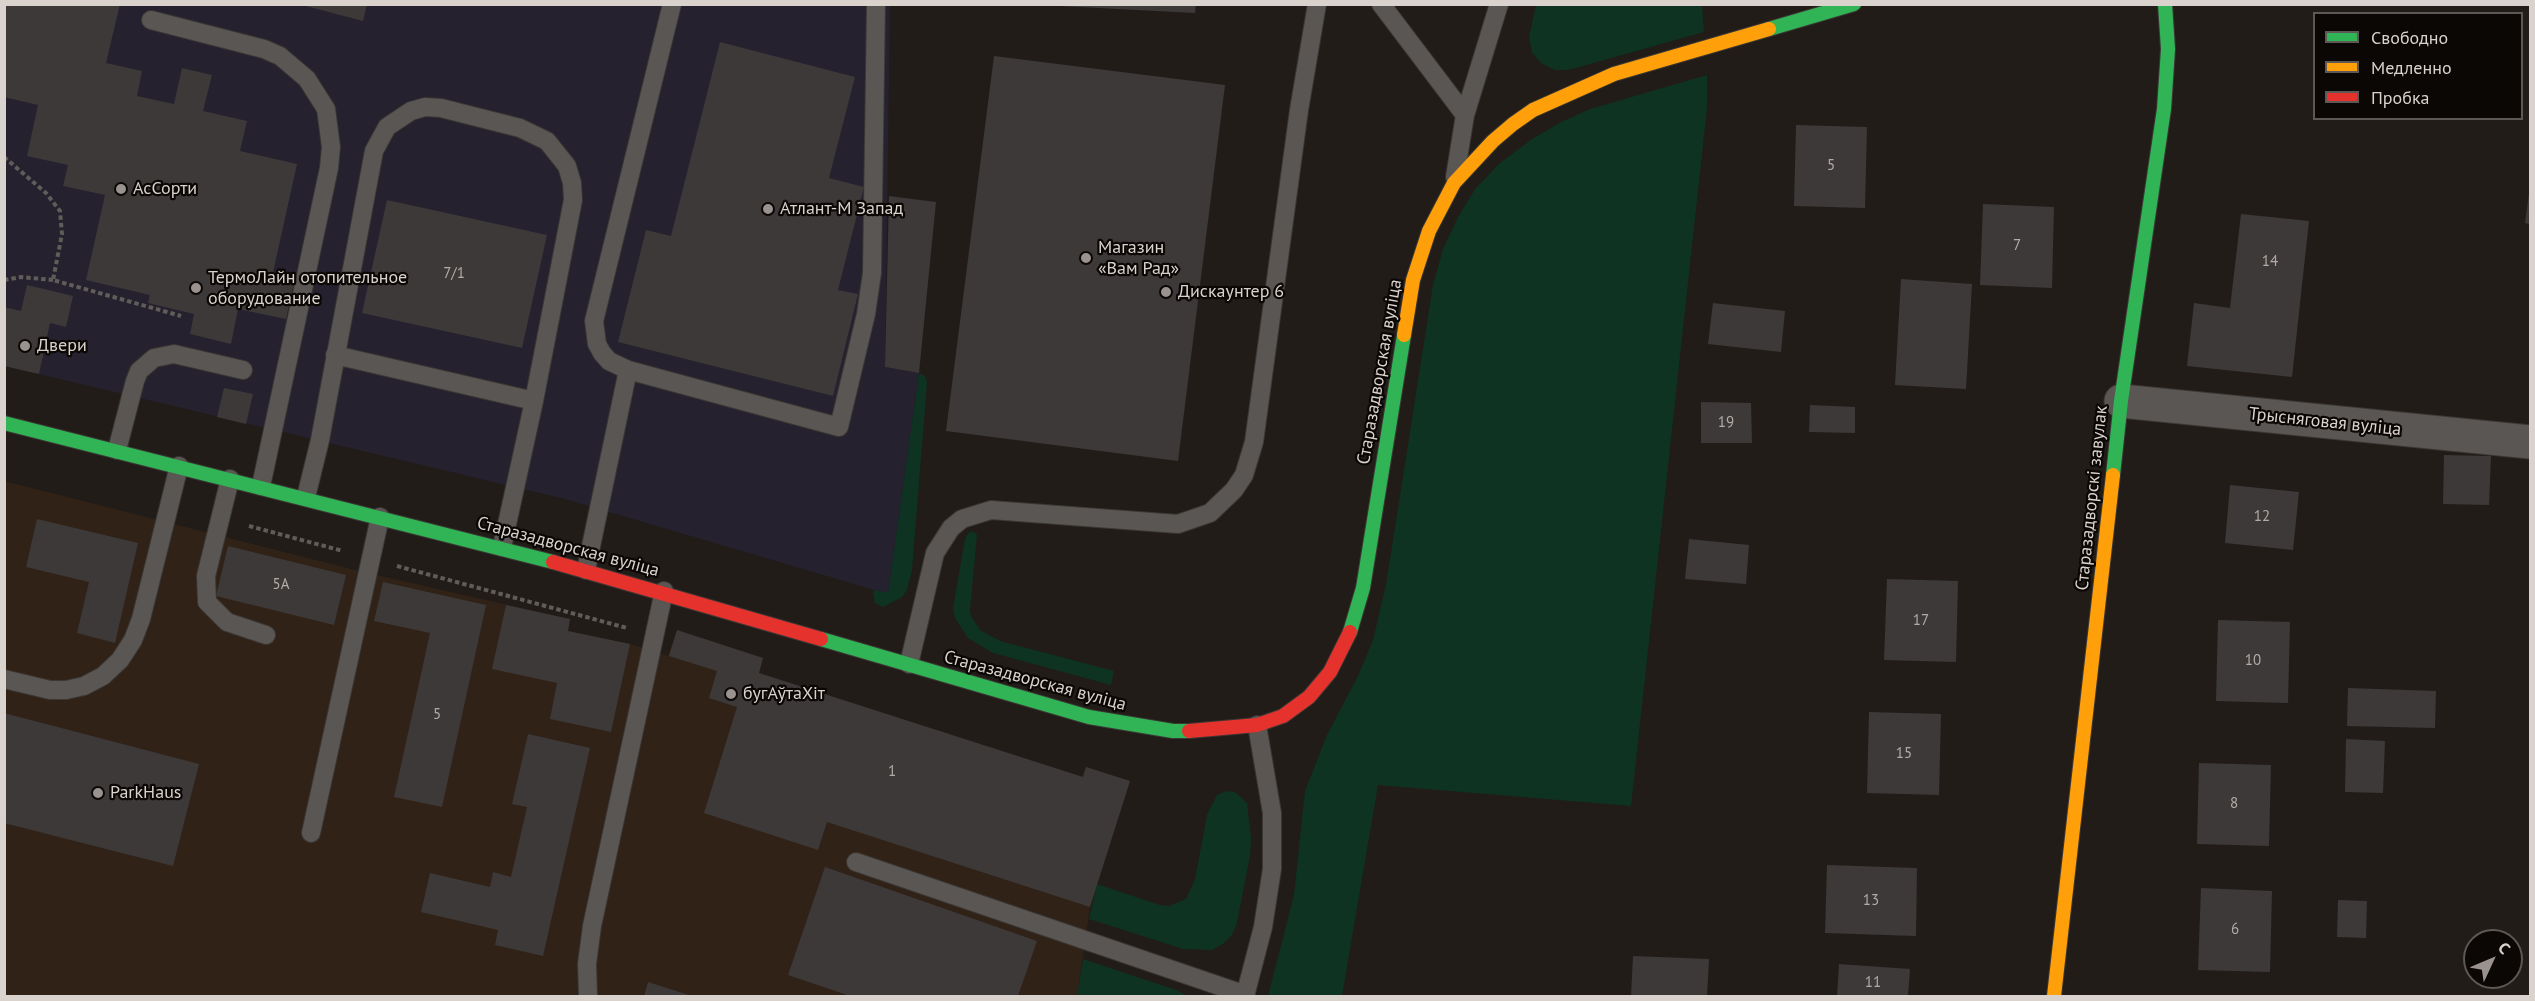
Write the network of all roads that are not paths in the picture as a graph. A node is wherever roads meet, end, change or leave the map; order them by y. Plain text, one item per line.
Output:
1 (672, 4) edge
2 (876, 4) edge
3 (1317, 4) edge
4 (1381, 4) edge
5 (1499, 4) edge
6 (1854, 4) edge
7 (2165, 4) edge
8 (151, 20) dead end
9 (1465, 115) junction
10 (1454, 183) junction
11 (335, 355) junction
12 (243, 370) dead end
13 (628, 370) junction
14 (534, 401) junction
15 (2121, 401) junction
16 (4, 423) edge
17 (2530, 442) edge
18 (117, 450) junction
19 (179, 466) junction
20 (230, 479) junction
21 (261, 486) junction
22 (306, 497) junction
23 (380, 517) junction
24 (502, 547) junction
25 (586, 570) junction
26 (664, 591) junction
27 (266, 635) dead end
28 (909, 664) junction
29 (4, 679) edge
30 (1257, 726) junction
31 (311, 833) dead end
32 (856, 862) dead end
33 (588, 996) edge
34 (1246, 996) edge
35 (2054, 996) edge

1 - 13 lane
2 - 13 lane
3 - 28 lane
4 - 9 lane
5 - 9 lane
6 - 10 street, Старазадворская вуліца
7 - 15 street, Старазадворскі завулак
8 - 21 lane
9 - 10 lane
10 - 30 street, Старазадворская вуліца
11 - 14 lane
11 - 14 lane
11 - 22 lane
12 - 18 lane
13 - 25 lane
14 - 24 lane
15 - 17 street, Трысняговая вуліца
15 - 35 street, Старазадворскі завулак
16 - 18 street, Старазадворская вуліца
18 - 19 street, Старазадворская вуліца
19 - 20 street, Старазадворская вуліца
19 - 29 lane
20 - 21 street, Старазадворская вуліца
20 - 27 lane
21 - 22 street, Старазадворская вуліца
22 - 23 street, Старазадворская вуліца
23 - 24 street, Старазадворская вуліца
23 - 31 lane
24 - 25 street, Старазадворская вуліца
25 - 26 street, Старазадворская вуліца
26 - 28 street, Старазадворская вуліца
26 - 33 lane
28 - 30 street, Старазадворская вуліца
30 - 34 lane
32 - 34 lane

